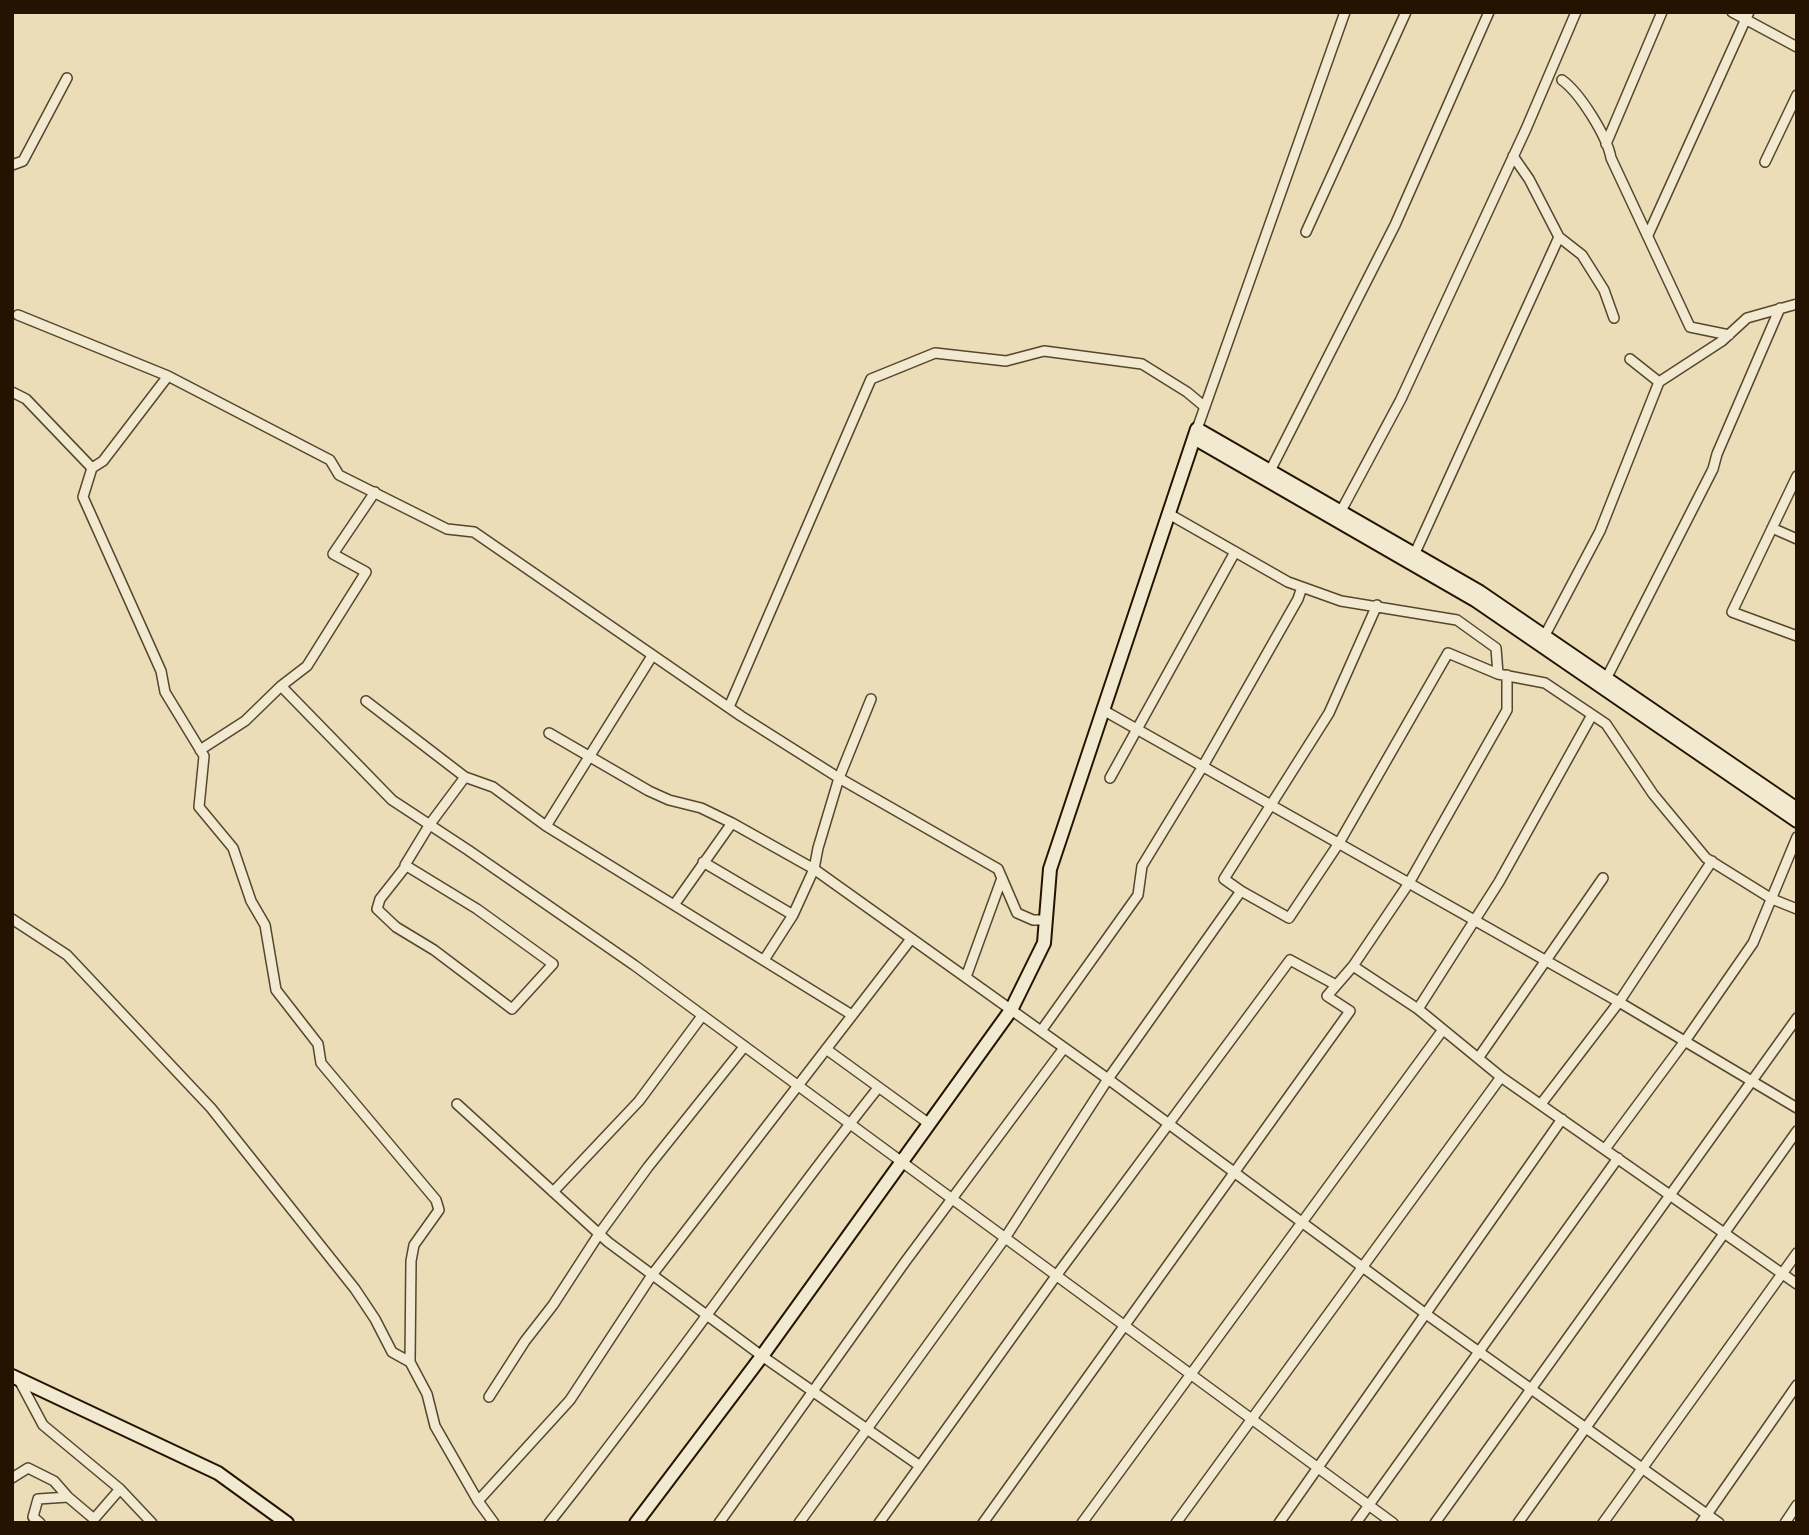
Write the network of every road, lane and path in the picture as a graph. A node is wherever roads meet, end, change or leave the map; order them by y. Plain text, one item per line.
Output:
1 (1345, 12) edge
2 (1406, 12) edge
3 (1489, 12) edge
4 (1576, 12) edge
5 (1662, 12) edge
6 (1732, 12) edge
7 (1747, 16) edge
8 (1797, 47) edge
9 (67, 78) dead end
10 (1562, 80) dead end
11 (1797, 95) edge
12 (1606, 144) junction
13 (1513, 156) junction
14 (1765, 162) dead end
15 (12, 165) edge
16 (1306, 232) dead end
17 (1648, 235) junction
18 (1559, 237) junction
19 (1797, 303) edge
20 (1780, 309) junction
21 (18, 315) dead end
22 (1614, 318) dead end
23 (1729, 335) junction
24 (1630, 359) dead end
25 (168, 376) junction
26 (1659, 382) junction
27 (12, 392) edge
28 (1205, 407) junction
29 (1196, 434) junction
30 (92, 468) junction
31 (1270, 471) junction
32 (1797, 476) edge
33 (375, 492) junction
34 (1341, 511) junction
35 (1169, 514) junction
36 (1772, 528) junction
37 (1797, 539) edge
38 (1235, 552) junction
39 (1415, 553) junction
40 (1302, 587) junction
41 (1377, 605) junction
42 (1545, 635) junction
43 (1797, 636) edge
44 (652, 656) junction
45 (1502, 675) junction
46 (1607, 677) junction
47 (281, 686) junction
48 (871, 699) dead end
49 (366, 701) dead end
50 (729, 707) junction
51 (1103, 710) junction
52 (1592, 715) junction
53 (1137, 729) junction
54 (549, 733) dead end
55 (200, 750) junction
56 (591, 757) junction
57 (1203, 766) junction
58 (465, 777) junction
59 (839, 778) junction
60 (1110, 778) dead end
61 (1271, 805) junction
62 (1797, 809) edge
63 (1797, 821) edge
64 (732, 823) junction
65 (430, 824) junction
66 (546, 825) junction
67 (1797, 837) edge
68 (1339, 843) junction
69 (1712, 861) junction
70 (703, 862) junction
71 (406, 866) junction
72 (814, 869) junction
73 (1002, 878) junction
74 (1603, 878) dead end
75 (1409, 883) junction
76 (1241, 891) junction
77 (1772, 899) junction
78 (674, 905) junction
79 (1797, 909) edge
80 (793, 915) junction
81 (12, 919) edge
82 (1046, 920) junction
83 (1475, 920) junction
84 (911, 939) junction
85 (764, 960) junction
86 (1546, 961) junction
87 (1353, 966) junction
88 (966, 977) junction
89 (1336, 985) junction
90 (1619, 1002) junction
91 (1418, 1009) junction
92 (1011, 1010) junction
93 (852, 1015) junction
94 (702, 1016) junction
95 (1797, 1018) edge
96 (1041, 1031) junction
97 (1442, 1031) junction
98 (1685, 1041) junction
99 (744, 1046) junction
100 (1064, 1048) junction
101 (826, 1049) junction
102 (1479, 1057) junction
103 (1501, 1077) junction
104 (1108, 1079) junction
105 (1752, 1081) junction
106 (797, 1086) junction
107 (878, 1087) junction
108 (457, 1104) dead end
109 (1541, 1104) junction
110 (1797, 1108) edge
111 (1562, 1119) junction
112 (928, 1123) junction
113 (1168, 1123) junction
114 (850, 1124) junction
115 (1797, 1131) edge
116 (1605, 1149) junction
117 (1618, 1158) junction
118 (900, 1161) junction
119 (1233, 1172) junction
120 (553, 1192) junction
121 (1669, 1196) junction
122 (952, 1199) junction
123 (1302, 1224) junction
124 (599, 1234) junction
125 (1724, 1234) junction
126 (1004, 1238) junction
127 (1797, 1253) edge
128 (1362, 1268) junction
129 (1782, 1274) junction
130 (652, 1275) junction
131 (1056, 1276) junction
132 (1797, 1284) edge
133 (706, 1314) junction
134 (1426, 1314) junction
135 (1125, 1327) junction
136 (1480, 1351) junction
137 (762, 1356) junction
138 (410, 1362) junction
139 (1190, 1375) junction
140 (16, 1378) edge
141 (1797, 1385) edge
142 (1531, 1388) junction
143 (812, 1390) junction
144 (489, 1397) dead end
145 (1252, 1420) junction
146 (866, 1427) junction
147 (1585, 1428) junction
148 (920, 1466) junction
149 (1642, 1468) junction
150 (1319, 1469) junction
151 (12, 1478) edge
152 (120, 1489) junction
153 (68, 1497) junction
154 (478, 1501) junction
155 (1369, 1505) junction
156 (1797, 1506) edge
157 (1704, 1519) edge
158 (40, 1523) edge
159 (152, 1523) edge
160 (288, 1523) edge
161 (494, 1523) edge
162 (549, 1523) edge
163 (636, 1523) edge
164 (719, 1523) edge
165 (799, 1523) edge
166 (879, 1523) edge
167 (983, 1523) edge
168 (1082, 1523) edge
169 (1176, 1523) edge
170 (1279, 1523) edge
171 (1356, 1523) edge
172 (1393, 1523) edge
173 (1435, 1523) edge
174 (1518, 1523) edge
175 (1604, 1523) edge
176 (1719, 1523) edge
177 (1784, 1523) edge

1 - 28 street
2 - 16 street
3 - 31 street
4 - 13 street
5 - 12 street
6 - 7 street
7 - 8 street
7 - 17 street
9 - 15 street
10 - 12 street
11 - 14 street
12 - 17 street
13 - 18 street
13 - 34 street
17 - 23 street
18 - 22 street
18 - 39 street
19 - 20 street
20 - 23 street
20 - 46 street
21 - 25 street
23 - 26 street
24 - 26 street
25 - 30 street
25 - 33 street
26 - 42 street
27 - 30 street
28 - 29 street
28 - 50 street
29 - 31 street
29 - 35 street
29 - 63 street
30 - 55 street
31 - 34 street
32 - 36 street
33 - 44 street
33 - 47 street
34 - 39 street
35 - 38 street
35 - 51 street
36 - 37 street
36 - 43 street
38 - 40 street
38 - 53 street
39 - 42 street
40 - 41 street
40 - 57 street
41 - 45 street
41 - 61 street
42 - 46 street
44 - 50 street
44 - 56 street
45 - 52 street
45 - 68 street
45 - 75 street
46 - 62 street
47 - 55 street
47 - 65 street
48 - 59 street
49 - 58 street
50 - 59 street
51 - 53 street
51 - 82 street
52 - 69 street
52 - 83 street
53 - 57 street
53 - 60 street
54 - 56 street
55 - 138 street
56 - 64 street
56 - 66 street
57 - 61 street
57 - 96 street
58 - 65 street
58 - 66 street
59 - 72 street
59 - 73 street
61 - 68 street
61 - 76 street
64 - 70 street
64 - 72 street
65 - 71 street
65 - 94 street
66 - 78 street
67 - 77 street
68 - 75 street
68 - 76 street
69 - 77 street
69 - 90 street
70 - 78 street
70 - 80 street
71 - 71 street
72 - 80 street
72 - 84 street
73 - 82 street
73 - 88 street
74 - 86 street
75 - 83 street
75 - 87 street
76 - 104 street
77 - 79 street
77 - 98 street
78 - 85 street
80 - 85 street
81 - 138 street
82 - 92 street
83 - 86 street
83 - 91 street
84 - 88 street
84 - 93 street
85 - 93 street
86 - 90 street
86 - 102 street
87 - 89 street
87 - 91 street
88 - 92 street
89 - 113 street
89 - 119 street
90 - 98 street
90 - 109 street
91 - 97 street
92 - 96 street
92 - 112 street
93 - 101 street
94 - 99 street
94 - 120 street
95 - 105 street
96 - 100 street
97 - 102 street
97 - 123 street
98 - 105 street
98 - 116 street
99 - 106 street
99 - 124 street
100 - 104 street
100 - 122 street
101 - 106 street
101 - 107 street
102 - 103 street
103 - 109 street
103 - 128 street
104 - 113 street
104 - 126 street
105 - 110 street
105 - 121 street
106 - 114 street
106 - 130 street
107 - 112 street
107 - 114 street
108 - 120 street
109 - 111 street
111 - 116 street
111 - 134 street
112 - 118 street
113 - 119 street
113 - 131 street
114 - 118 street
114 - 133 street
115 - 125 street
116 - 117 street
117 - 121 street
117 - 136 street
118 - 122 street
118 - 137 street
119 - 123 street
119 - 135 street
120 - 124 street
121 - 125 street
121 - 142 street
122 - 126 street
122 - 143 street
123 - 128 street
123 - 139 street
124 - 130 street
124 - 144 street
125 - 129 street
125 - 147 street
126 - 131 street
126 - 146 street
127 - 129 street
128 - 134 street
128 - 145 street
129 - 132 street
129 - 149 street
130 - 133 street
130 - 154 street
131 - 135 street
131 - 148 street
133 - 137 street
133 - 162 street
134 - 136 street
134 - 150 street
135 - 139 street
135 - 167 street
136 - 142 street
136 - 155 street
137 - 143 street
137 - 163 street
138 - 154 street
139 - 145 street
139 - 168 street
140 - 152 street
140 - 160 street
141 - 157 street
142 - 147 street
142 - 173 street
143 - 146 street
143 - 164 street
145 - 150 street
145 - 169 street
146 - 148 street
146 - 165 street
147 - 149 street
147 - 174 street
148 - 166 street
149 - 157 street
149 - 175 street
150 - 155 street
150 - 170 street
151 - 153 street
152 - 153 street
152 - 159 street
153 - 158 street
154 - 161 street
155 - 171 street
155 - 172 street
156 - 177 street
157 - 176 street

